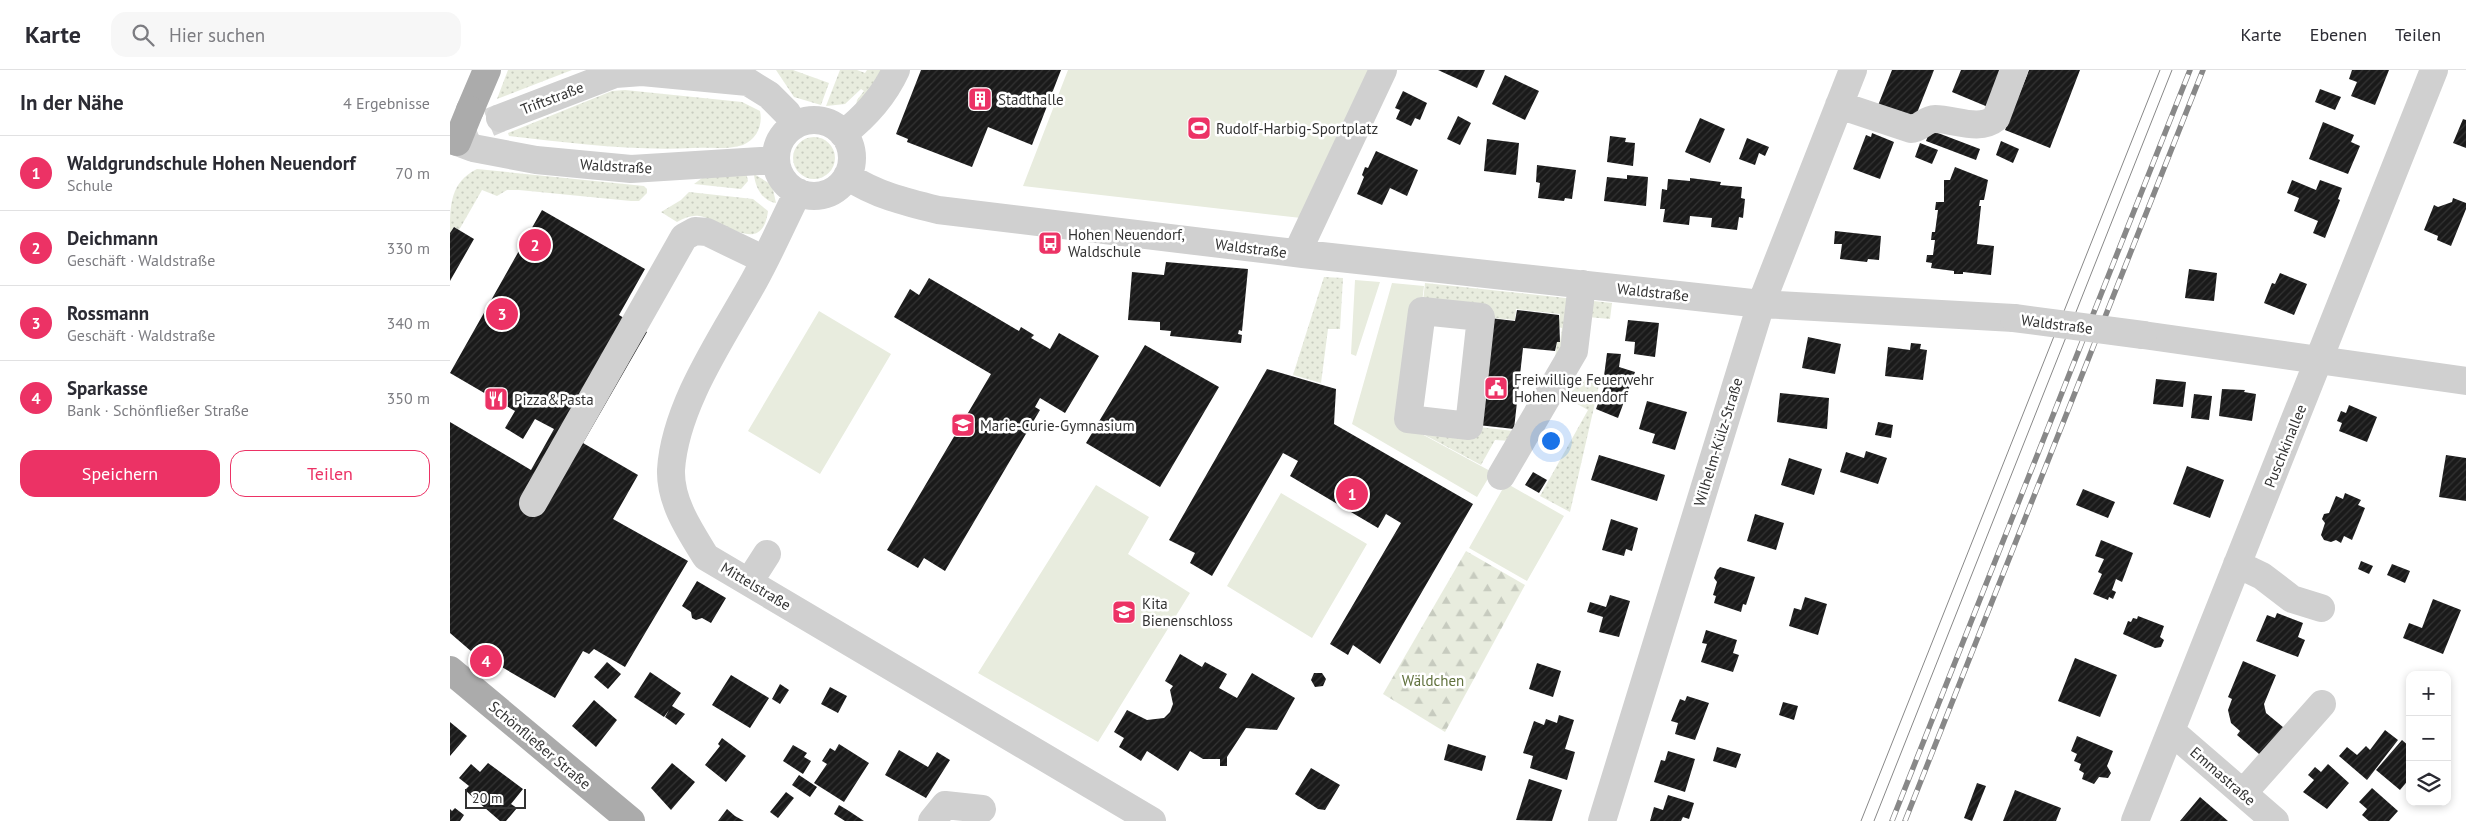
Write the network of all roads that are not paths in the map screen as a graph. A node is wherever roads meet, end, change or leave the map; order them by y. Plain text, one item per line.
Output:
1 (487, 70) edge
2 (896, 70) edge
3 (1382, 70) edge
4 (1853, 70) edge
5 (2014, 70) edge
6 (2434, 70) edge
7 (1839, 105) junction
8 (500, 118) tunnel mouth
9 (794, 126) junction
10 (843, 134) junction
11 (458, 152) edge
12 (776, 160) junction
13 (847, 176) junction
14 (798, 192) junction
15 (1297, 253) junction
16 (766, 260) junction
17 (1448, 270) junction
18 (1582, 284) junction
19 (1761, 304) junction
20 (1442, 313) dead end
21 (2319, 360) junction
22 (2466, 381) edge
23 (1501, 476) dead end
24 (533, 503) dead end
25 (767, 554) dead end
26 (2237, 564) junction
27 (749, 582) junction
28 (2321, 608) dead end
29 (450, 670) edge
30 (2322, 704) dead end
31 (2171, 731) junction
32 (2243, 793) junction
33 (982, 809) dead end
34 (631, 821) edge
35 (932, 821) edge
36 (1152, 821) edge
37 (1602, 821) edge
38 (2134, 821) edge
39 (2275, 821) edge

1 - 11 main road, bridge
2 - 10 street
3 - 15 street
4 - 7 street, Wilhelm-Külz-Straße
5 - 7 street
6 - 21 street, Puschkinallee
7 - 19 street, Wilhelm-Külz-Straße
8 - 9 street, Triftstraße
9 - 10 street
9 - 12 street
10 - 13 street
11 - 12 street, Waldstraße
12 - 14 street
13 - 14 street
13 - 15 street, Waldstraße
14 - 16 street, Mittelstraße
15 - 17 street, Waldstraße
16 - 24 street
16 - 27 street, Mittelstraße
17 - 18 street, Waldstraße
17 - 20 street
18 - 19 street, Waldstraße
18 - 23 street
19 - 21 street, Waldstraße, bridge
19 - 37 street, Wilhelm-Külz-Straße
21 - 22 street, Waldstraße
21 - 26 street, Puschkinallee
25 - 27 street
26 - 28 street
26 - 31 street, Puschkinallee
27 - 36 street, Mittelstraße
29 - 34 main road, Schönfließer Straße
30 - 32 street
31 - 32 street, Emmastraße
31 - 38 street, Puschkinallee
32 - 39 street, Emmastraße
33 - 35 street

